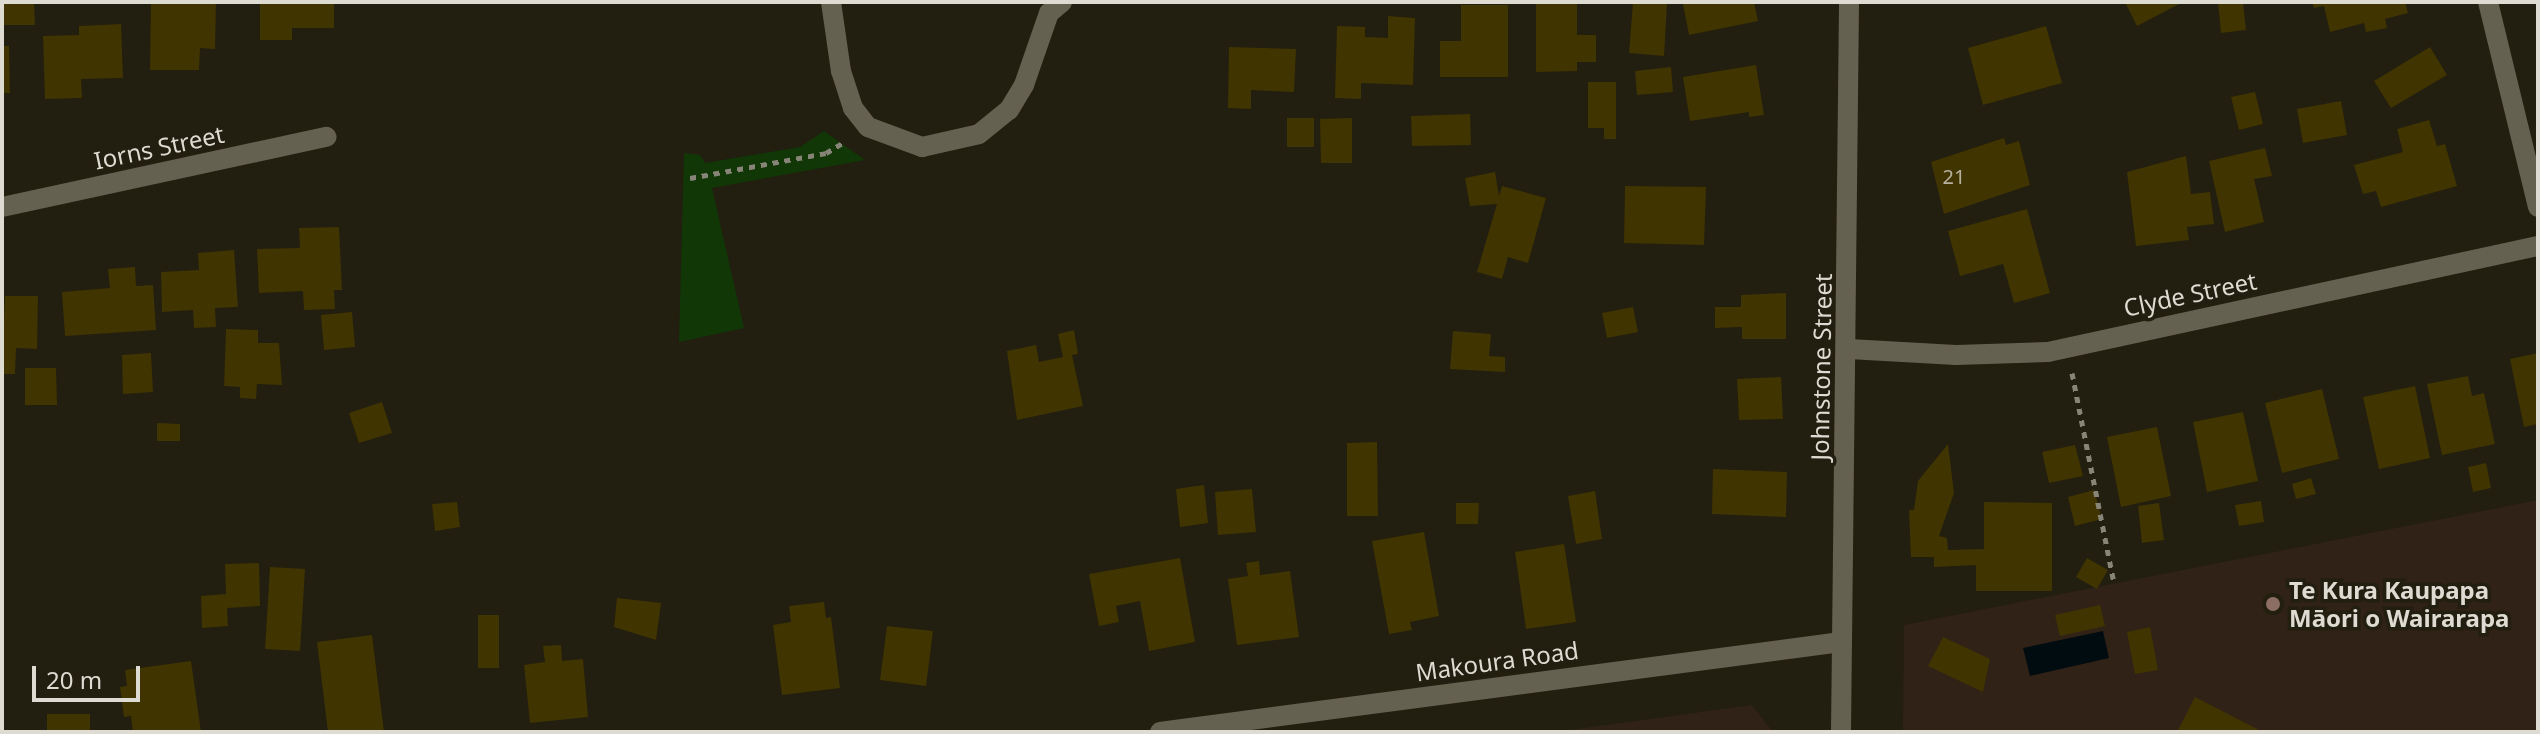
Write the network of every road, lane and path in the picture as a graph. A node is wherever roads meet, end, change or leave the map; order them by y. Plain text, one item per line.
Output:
1 (831, 2) edge
2 (1062, 2) edge
3 (1849, 2) edge
4 (2488, 2) edge
5 (868, 127) junction
6 (327, 137) dead end
7 (690, 178) dead end
8 (2, 207) edge
9 (2538, 207) edge
10 (2538, 246) edge
11 (2066, 348) junction
12 (1849, 349) junction
13 (2114, 583) dead end
14 (1841, 642) junction
15 (1160, 732) edge
16 (1841, 732) edge

1 - 5 street
2 - 5 street
3 - 12 street, Johnstone Street
4 - 9 street
5 - 7 path
6 - 8 street, Iorns Street
10 - 11 street, Clyde Street
11 - 12 street, Clyde Street
11 - 13 path
12 - 14 street, Johnstone Street
14 - 15 street, Makoura Road
14 - 16 street, Johnstone Street

